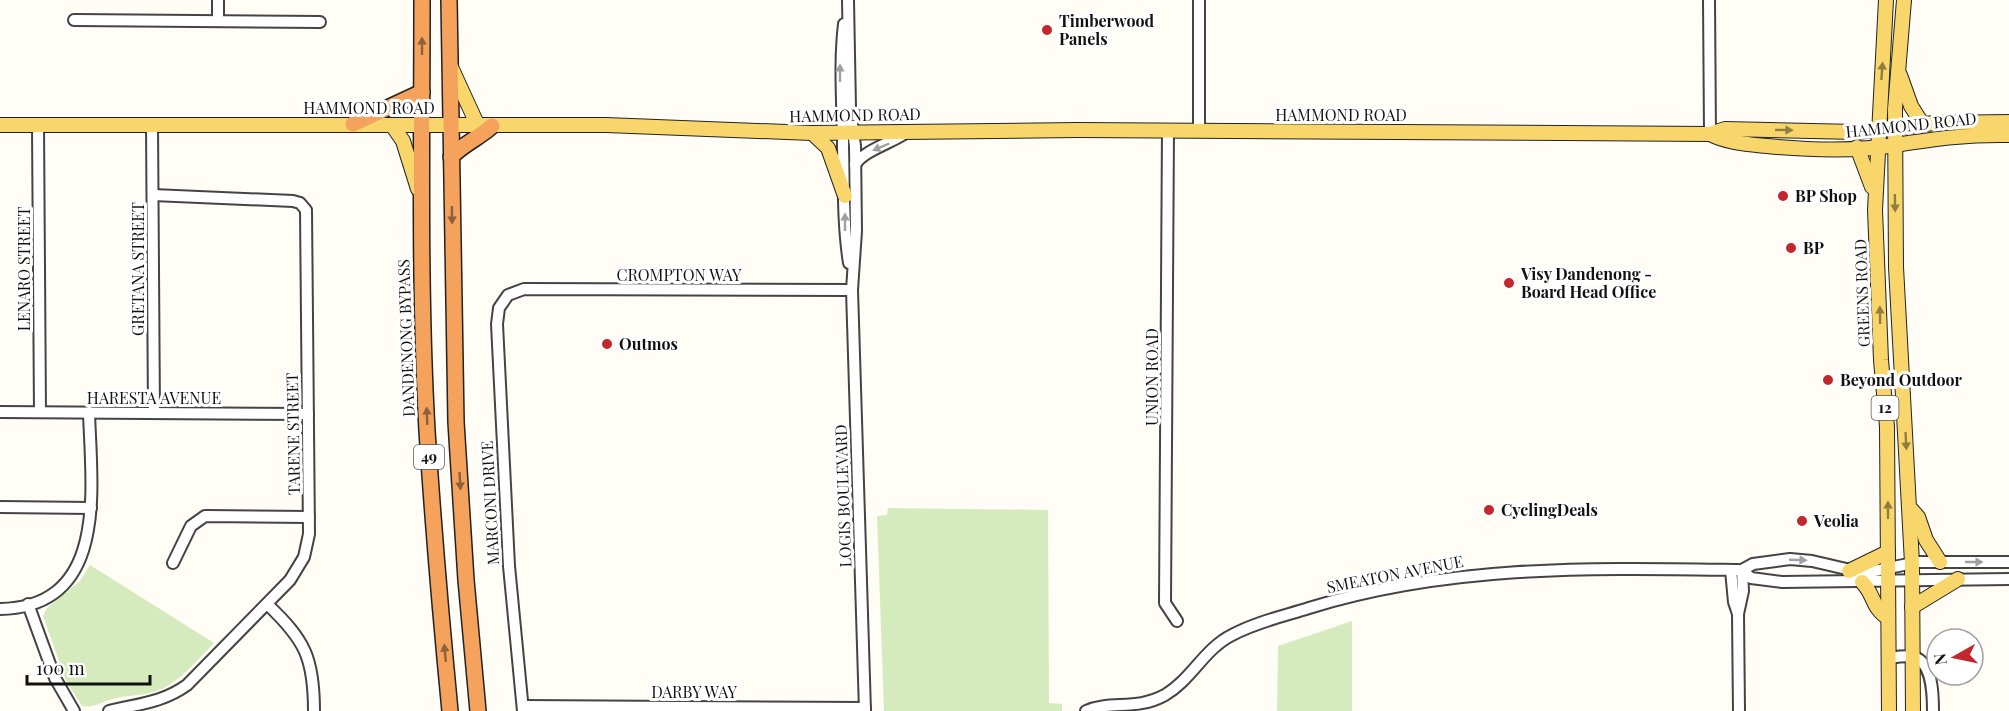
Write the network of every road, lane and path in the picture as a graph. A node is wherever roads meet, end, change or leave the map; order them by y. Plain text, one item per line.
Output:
1 (218, 0) edge
2 (422, 0) edge
3 (449, 0) edge
4 (847, 0) edge
5 (1199, 0) edge
6 (1709, 0) edge
7 (1886, 0) edge
8 (1904, 0) edge
9 (74, 20) dead end
10 (218, 21) junction
11 (320, 22) dead end
12 (449, 64) junction
13 (1899, 71) junction
14 (422, 92) junction
15 (2009, 122) edge
16 (353, 124) junction
17 (0, 125) edge
18 (392, 125) junction
19 (422, 125) junction
20 (450, 125) junction
21 (1923, 125) junction
22 (38, 126) junction
23 (152, 126) junction
24 (485, 126) junction
25 (1895, 129) junction
26 (909, 130) junction
27 (1168, 130) junction
28 (1199, 130) junction
29 (1878, 130) junction
30 (848, 131) junction
31 (812, 133) junction
32 (1710, 134) junction
33 (2009, 135) edge
34 (1896, 145) junction
35 (1857, 147) junction
36 (1877, 147) junction
37 (451, 157) junction
38 (855, 165) junction
39 (153, 195) junction
40 (1875, 195) junction
41 (845, 196) junction
42 (422, 203) junction
43 (852, 285) junction
44 (508, 295) joint
45 (0, 412) edge
46 (40, 412) junction
47 (89, 412) junction
48 (154, 412) junction
49 (308, 414) junction
50 (0, 507) edge
51 (91, 508) junction
52 (1909, 508) junction
53 (309, 516) junction
54 (1888, 552) junction
55 (1940, 562) junction
56 (2009, 562) edge
57 (173, 563) dead end
58 (1912, 563) junction
59 (1737, 570) junction
60 (1849, 571) junction
61 (1888, 575) junction
62 (1958, 579) junction
63 (2009, 579) edge
64 (1912, 580) junction
65 (1862, 582) junction
66 (28, 604) junction
67 (267, 604) junction
68 (1912, 607) junction
69 (0, 609) edge
70 (1888, 618) junction
71 (1177, 621) dead end
72 (1913, 657) junction
73 (1889, 658) junction
74 (158, 706) edge
75 (523, 708) edge
76 (865, 709) edge
77 (74, 711) edge
78 (109, 711) edge
79 (314, 711) edge
80 (450, 711) edge
81 (478, 711) edge
82 (1086, 711) edge
83 (1739, 711) edge
84 (1889, 711) edge
85 (1913, 711) edge
86 (1933, 711) edge

1 - 10 street
14 -> 2 highway, DANDENONG BYPASS / 49
3 - 12 highway, 49
4 - 30 street
5 - 28 street
6 - 32 street
29 -> 7 main road, GREENS ROAD / 12
8 - 13 main road, GREENS ROAD / 12
9 - 10 street
10 - 11 street
12 - 20 highway, 49
12 - 24 main road
13 - 21 main road
13 - 25 main road, GREENS ROAD / 12
14 - 16 highway
14 - 19 highway, DANDENONG BYPASS / 49
15 - 21 main road, HAMMOND ROAD
16 - 18 main road, HAMMOND ROAD
16 - 23 main road, HAMMOND ROAD
17 - 22 main road, HAMMOND ROAD
18 - 19 main road, HAMMOND ROAD
18 - 42 main road
19 - 20 main road, HAMMOND ROAD
19 - 42 highway, DANDENONG BYPASS / 49
20 - 24 main road, HAMMOND ROAD
20 - 37 highway, 49
21 - 25 main road, HAMMOND ROAD
22 - 23 main road, HAMMOND ROAD
22 - 46 street, LENARO STREET
23 - 39 street, GRETANA STREET
24 - 31 main road, HAMMOND ROAD
24 - 37 highway
25 - 29 main road, HAMMOND ROAD
25 - 34 main road, GREENS ROAD / 12
26 - 27 main road, HAMMOND ROAD
26 - 30 main road, HAMMOND ROAD
26 -> 38 street
27 - 28 main road, HAMMOND ROAD
27 - 71 street, UNION ROAD
28 - 32 main road, HAMMOND ROAD
32 -> 29 main road, HAMMOND ROAD
29 - 36 main road, GREENS ROAD / 12
30 - 31 main road, HAMMOND ROAD
30 - 38 street, LOGIS BOULEVARD
30 - 41 street, LOGIS BOULEVARD
31 - 41 main road
32 - 35 main road, HAMMOND ROAD
33 - 34 main road, HAMMOND ROAD
34 - 36 main road, HAMMOND ROAD
34 -> 52 main road, GREENS ROAD / 12
35 - 36 main road, HAMMOND ROAD
35 - 40 main road
36 - 40 main road, GREENS ROAD / 12
37 -> 81 highway, 49
38 - 43 street, LOGIS BOULEVARD
39 - 48 street, GRETANA STREET
39 - 49 street, TARENE STREET
54 -> 40 main road, GREENS ROAD / 12
43 -> 41 street, LOGIS BOULEVARD
80 -> 42 highway, DANDENONG BYPASS / 49
43 - 44 street, CROMPTON WAY
43 - 76 street, LOGIS BOULEVARD
44 - 75 street, MARCONI DRIVE
45 - 46 street, HARESTA AVENUE
46 - 47 street, HARESTA AVENUE
47 - 48 street, HARESTA AVENUE
47 - 51 street
48 - 49 street, HARESTA AVENUE
49 - 53 street, TARENE STREET
50 - 51 street
51 - 66 street
52 - 55 main road
52 - 58 main road, GREENS ROAD / 12
53 - 57 street
53 - 67 street, TARENE STREET
54 - 60 main road
54 - 61 main road, GREENS ROAD / 12
55 -> 56 street
55 - 58 street
58 - 61 street
58 - 64 main road, GREENS ROAD / 12
59 -> 60 street, SMEATON AVENUE
59 - 65 street, SMEATON AVENUE
59 - 82 street, SMEATON AVENUE
59 - 83 street
60 - 61 street, SMEATON AVENUE
61 - 64 street
61 - 65 street, SMEATON AVENUE
61 - 70 main road, GREENS ROAD / 12
62 - 63 street
62 - 64 street
62 - 68 main road
64 - 68 main road, GREENS ROAD / 12
65 - 70 main road
66 - 69 street
66 - 77 street
67 - 74 street, TARENE STREET
67 - 79 street
68 - 72 main road, GREENS ROAD / 12
70 - 73 main road, GREENS ROAD / 12
72 - 73 street
72 - 85 main road, GREENS ROAD / 12
72 - 86 street
73 - 84 main road, GREENS ROAD / 12
74 - 78 street, TARENE STREET
75 - 76 street, DARBY WAY

